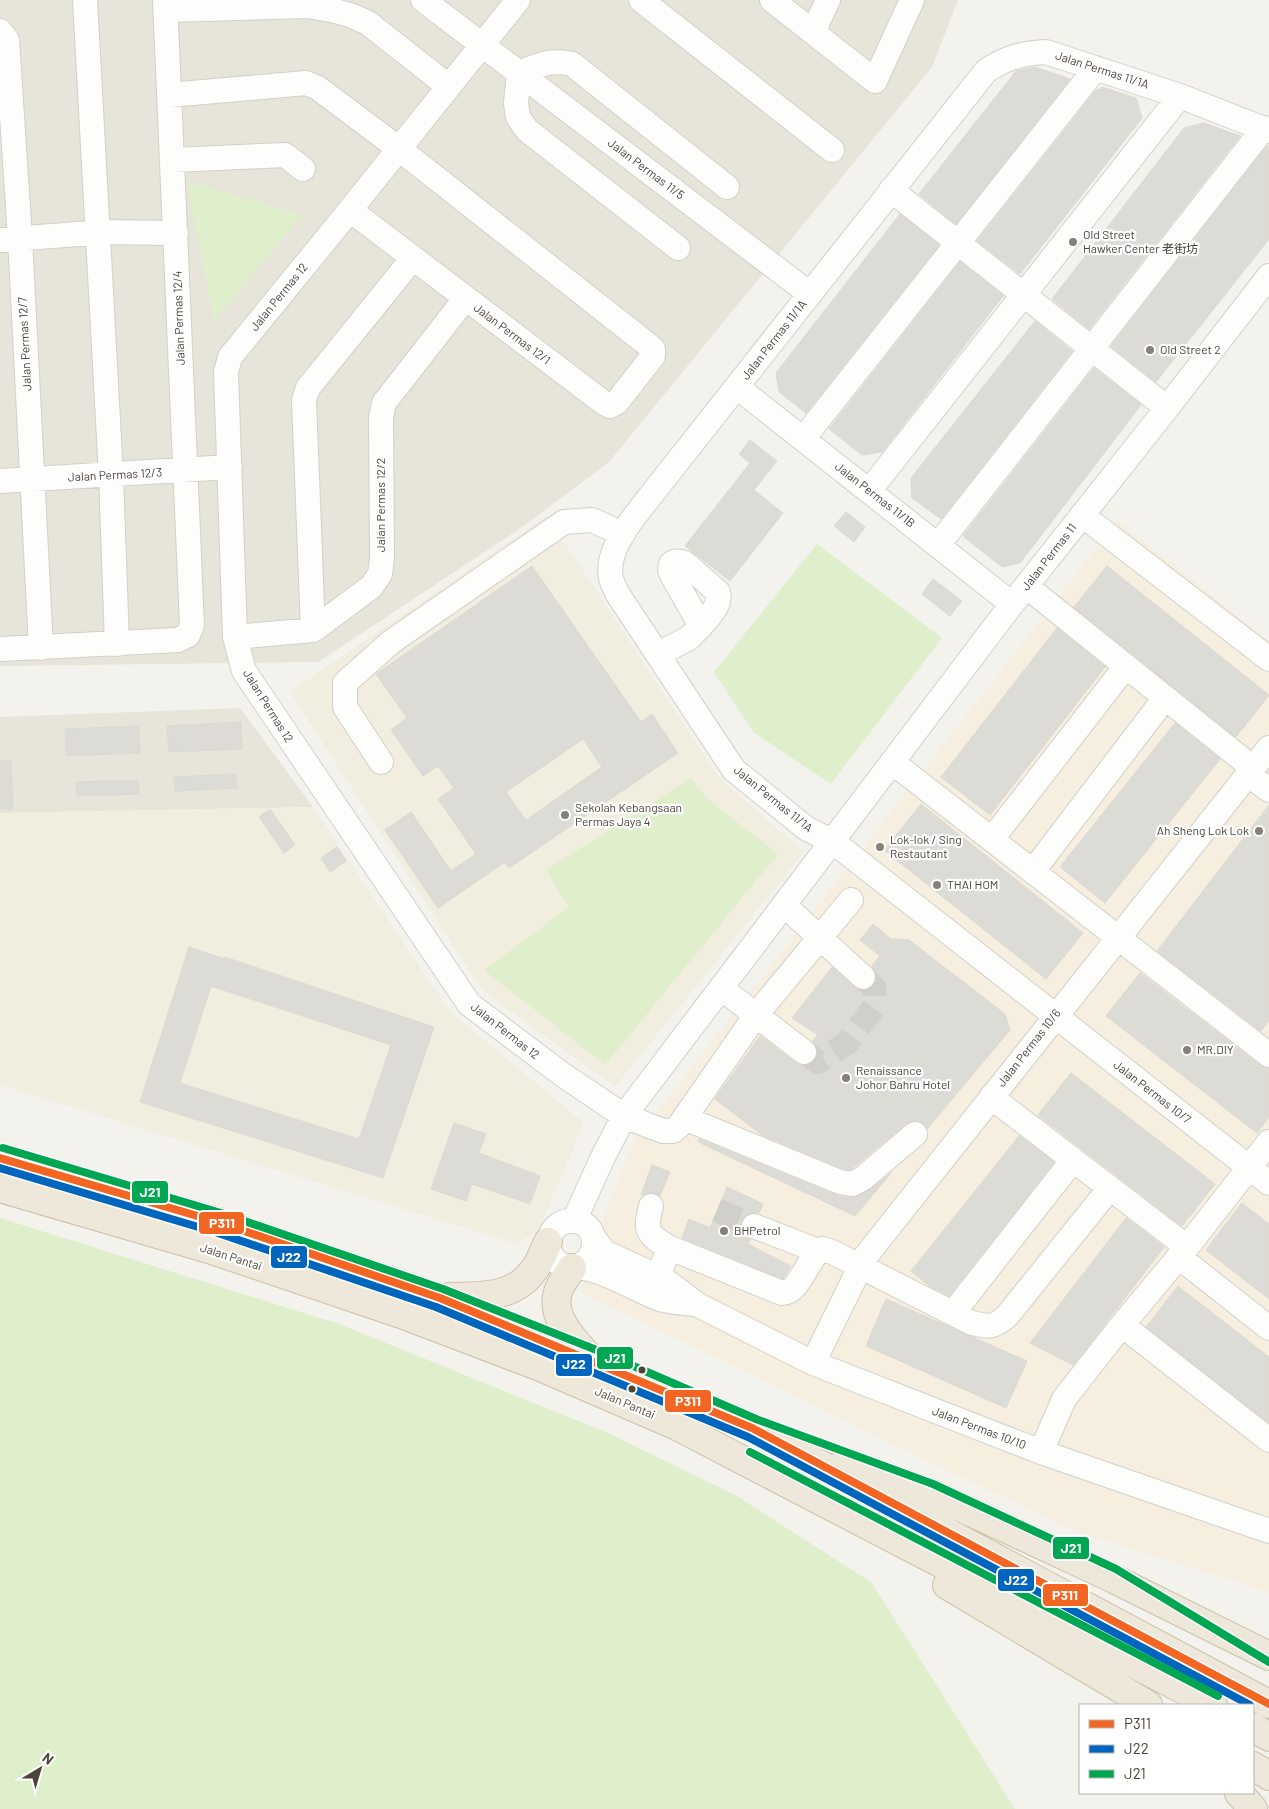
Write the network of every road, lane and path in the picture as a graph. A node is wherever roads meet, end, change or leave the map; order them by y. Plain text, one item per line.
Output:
1 (86, 0) edge
2 (423, 0) edge
3 (518, 0) edge
4 (641, 0) edge
5 (772, 0) edge
6 (828, 0) edge
7 (912, 0) edge
8 (166, 5) edge
9 (813, 32) junction
10 (4, 35) edge
11 (481, 45) junction
12 (1096, 68) junction
13 (519, 73) junction
14 (448, 86) junction
15 (170, 95) junction
16 (1180, 96) junction
17 (1267, 129) edge
18 (398, 148) junction
19 (832, 150) dead end
20 (173, 160) junction
21 (304, 169) dead end
22 (727, 187) dead end
23 (891, 190) junction
24 (350, 210) junction
25 (97, 233) junction
26 (176, 233) junction
27 (10, 239) edge
28 (958, 243) junction
29 (678, 248) dead end
30 (412, 258) junction
31 (1269, 276) edge
32 (810, 294) junction
33 (1024, 296) junction
34 (465, 299) junction
35 (1092, 349) junction
36 (737, 387) junction
37 (1167, 408) junction
38 (803, 439) junction
39 (230, 467) junction
40 (186, 471) junction
41 (111, 475) junction
42 (32, 479) junction
43 (0, 481) edge
44 (869, 491) junction
45 (1082, 515) junction
46 (623, 534) junction
47 (938, 546) junction
48 (1019, 595) junction
49 (701, 626) dead end
50 (313, 630) junction
51 (235, 637) junction
52 (117, 644) junction
53 (41, 648) junction
54 (0, 649) edge
55 (658, 654) junction
56 (1269, 660) edge
57 (1126, 666) junction
58 (1166, 698) junction
59 (1269, 748) edge
60 (381, 762) dead end
61 (892, 762) junction
62 (1250, 771) junction
63 (1269, 790) edge
64 (992, 839) junction
65 (832, 841) junction
66 (1033, 871) junction
67 (851, 900) dead end
68 (784, 905) junction
69 (1118, 937) junction
70 (820, 938) junction
71 (863, 977) tunnel mouth
72 (721, 988) junction
73 (756, 1015) junction
74 (1055, 1015) junction
75 (804, 1052) tunnel mouth
76 (1269, 1055) edge
77 (991, 1097) junction
78 (624, 1116) junction
79 (684, 1118) junction
80 (915, 1134) dead end
81 (1269, 1142) edge
82 (0, 1158) edge
83 (1074, 1160) junction
84 (1250, 1168) junction
85 (1269, 1183) edge
86 (0, 1188) edge
87 (1110, 1188) junction
88 (651, 1206) dead end
89 (574, 1221) junction
90 (754, 1226) tunnel mouth
91 (594, 1238) junction
92 (548, 1242) junction
93 (670, 1248) junction
94 (818, 1251) junction
95 (1183, 1252) junction
96 (576, 1267) junction
97 (860, 1267) junction
98 (657, 1277) junction
99 (440, 1298) junction
100 (698, 1305) junction
101 (953, 1313) junction
102 (1122, 1325) junction
103 (1269, 1328) edge
104 (590, 1358) junction
105 (813, 1363) junction
106 (752, 1428) junction
107 (1269, 1440) edge
108 (712, 1444) junction
109 (1041, 1452) junction
110 (1269, 1531) edge
111 (1112, 1578) junction
112 (1269, 1656) edge
113 (1081, 1666) junction
114 (1269, 1674) edge
115 (1131, 1704) edge
116 (1146, 1704) edge
117 (1211, 1704) edge
118 (1268, 1704) edge
119 (1254, 1728) edge
120 (1269, 1737) edge
121 (1254, 1767) edge
122 (1269, 1776) edge
123 (1239, 1794) edge
124 (1252, 1809) edge

1 - 25 street
2 - 11 street, Jalan Permas 11/5
3 - 11 street, Jalan Permas 12
4 - 19 street
5 - 9 street
6 - 9 street
7 - 9 street
8 - 14 street
8 - 15 street, Jalan Permas 12/4
10 - 27 street, Jalan Permas 12/7
11 - 13 street, Jalan Permas 11/5
11 - 14 street, Jalan Permas 12
12 - 16 street, Jalan Permas 11/1A
12 - 23 street, Jalan Permas 11/1A
12 - 28 street
13 - 22 street
13 - 29 street
13 - 32 street, Jalan Permas 11/5
14 - 18 street, Jalan Permas 12
15 - 18 street
15 - 20 street, Jalan Permas 12/4
16 - 17 street, Jalan Permas 11/1A
16 - 33 street
17 - 35 street
18 - 24 street, Jalan Permas 12
18 - 34 street, Jalan Permas 12/1
20 - 21 street
20 - 26 street, Jalan Permas 12/4
23 - 28 street
23 - 32 street, Jalan Permas 11/1A
24 - 30 street, Jalan Permas 12/1
24 - 39 street, Jalan Permas 12
25 - 26 street
25 - 27 street
25 - 41 street
26 - 40 street, Jalan Permas 12/4
27 - 42 street, Jalan Permas 12/7
28 - 33 street
28 - 38 street
30 - 34 street, Jalan Permas 12/1
30 - 50 street
31 - 37 street, Jalan Permas 11
32 - 36 street, Jalan Permas 11/1A
33 - 35 street
33 - 44 street
34 - 50 street, Jalan Permas 12/2
35 - 37 street
35 - 47 street
36 - 38 street, Jalan Permas 11/1B
36 - 46 street, Jalan Permas 11/1A
37 - 45 street, Jalan Permas 11
38 - 44 street, Jalan Permas 11/1B
39 - 40 street, Jalan Permas 12/3
39 - 51 street, Jalan Permas 12
40 - 41 street, Jalan Permas 12/3
40 - 52 street, Jalan Permas 12/4
41 - 42 street, Jalan Permas 12/3
41 - 52 street
42 - 43 street, Jalan Permas 12/3
42 - 53 street, Jalan Permas 12/7
44 - 47 street, Jalan Permas 11/1B
45 - 48 street, Jalan Permas 11
45 - 56 street
46 - 55 street, Jalan Permas 11/1A
46 - 60 street
47 - 48 street, Jalan Permas 11/1B
48 - 57 street, Jalan Permas 11/1B
48 - 61 street, Jalan Permas 11
49 - 55 street
50 - 51 street
51 - 78 street, Jalan Permas 12
52 - 53 street
53 - 54 street
55 - 65 street, Jalan Permas 11/1A
57 - 58 street, Jalan Permas 11/1B
57 - 64 street
58 - 62 street, Jalan Permas 11/1B
58 - 66 street
59 - 62 street, Jalan Permas 10/6
61 - 64 street
61 - 65 street, Jalan Permas 11
62 - 63 street, Jalan Permas 11/1B
62 - 69 street, Jalan Permas 10/6
64 - 66 street
65 - 68 street, Jalan Permas 11
65 - 74 street, Jalan Permas 11/1A
66 - 69 street
67 - 70 street
68 - 70 street
68 - 72 street, Jalan Permas 11
69 - 74 street, Jalan Permas 10/6
69 - 76 street
70 - 71 street
70 - 73 street
72 - 73 street
72 - 78 street, Jalan Permas 11
73 - 75 street
73 - 79 street
74 - 77 street, Jalan Permas 10/6
74 - 84 street, Jalan Permas 10/7
77 - 83 street
77 - 97 street, Jalan Permas 10/6
78 - 79 street, Jalan Permas 12
78 - 89 street
79 - 80 street
81 - 84 street
82 - 99 highway
83 - 87 street
83 - 101 street
84 - 85 street, Jalan Permas 10/7
84 - 95 street
86 - 108 highway, Jalan Pantai
87 - 95 street
87 - 101 street
88 - 93 street
89 - 91 street
89 - 92 street
90 - 94 street
91 - 96 street
91 - 98 street, Jalan Permas 10/10
92 - 96 street
92 - 99 highway
93 - 94 street
93 - 98 street
94 - 97 street
95 - 102 street
95 - 103 street
96 - 100 street, Jalan Permas 10/10
96 - 104 highway
97 - 101 street
97 - 105 street, Jalan Permas 10/6
98 - 100 street, Jalan Permas 10/10
99 - 104 highway
100 - 105 street, Jalan Permas 10/10
102 - 107 street
102 - 109 street
104 - 106 highway
105 - 109 street, Jalan Permas 10/10
106 - 111 highway
106 - 118 highway
108 - 113 highway
108 - 117 highway, Jalan Pantai
109 - 110 street, Jalan Permas 10/10
111 - 112 highway
111 - 114 highway
113 - 115 highway
113 - 116 highway
119 - 120 highway
121 - 122 highway
123 - 124 highway

